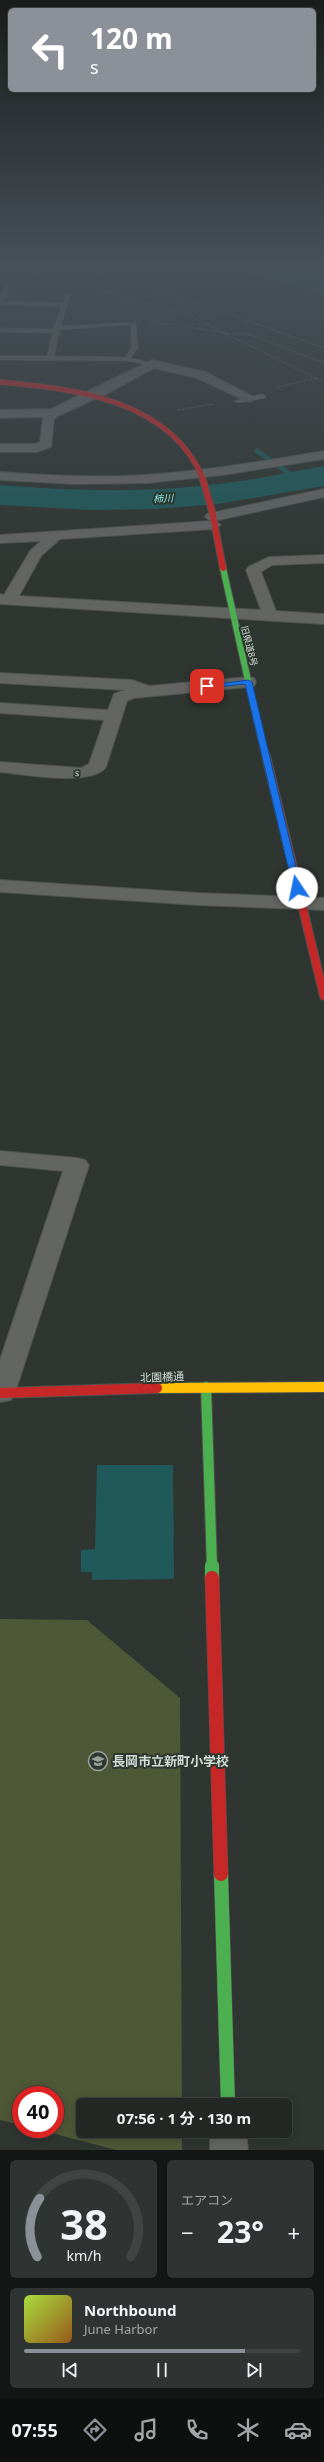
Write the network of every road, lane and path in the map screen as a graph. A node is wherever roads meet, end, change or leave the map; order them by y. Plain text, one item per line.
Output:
1 (152, 364) edge
2 (153, 364) edge
3 (291, 364) edge
4 (317, 378) junction
5 (0, 382) edge
6 (324, 382) edge
7 (280, 386) dead end
8 (91, 396) junction
9 (250, 398) dead end
10 (0, 414) edge
11 (53, 414) junction
12 (0, 448) edge
13 (324, 455) edge
14 (0, 476) edge
15 (202, 476) junction
16 (324, 493) edge
17 (212, 518) junction
18 (54, 537) junction
19 (0, 539) edge
20 (324, 559) edge
21 (4, 599) edge
22 (231, 613) junction
23 (270, 615) junction
24 (324, 619) edge
25 (0, 678) edge
26 (248, 682) junction
27 (151, 691) junction
28 (0, 708) edge
29 (113, 715) junction
30 (0, 767) edge
31 (0, 886) edge
32 (300, 902) junction
33 (324, 904) edge
34 (324, 996) edge
35 (0, 1158) edge
36 (206, 1387) junction
37 (324, 1387) edge
38 (1, 1393) edge
39 (228, 2098) edge
40 (228, 2138) edge
41 (229, 2150) edge

1 - 8 street
2 - 9 street
3 - 4 path
4 - 6 path
4 - 7 path
5 - 8 street
8 - 11 street
8 - 15 street
10 - 11 street
11 - 12 street
13 - 15 street
14 - 15 street
15 - 17 street, 旧県道8号
16 - 17 street
17 - 18 street
17 - 22 street, 旧県道8号
18 - 19 street
18 - 21 street
20 - 23 street
21 - 22 street
22 - 23 street
22 - 26 street, 旧県道8号
23 - 24 street
25 - 27 street
26 - 27 street, s
26 - 32 street, 旧県道8号
27 - 29 street, s
28 - 29 street
29 - 30 street, s
31 - 32 street
32 - 33 street
32 - 34 street, 旧県道8号
35 - 38 street
36 - 37 street, 北園橋通
36 - 38 street, 北園橋通
36 - 39 street
40 - 41 street

